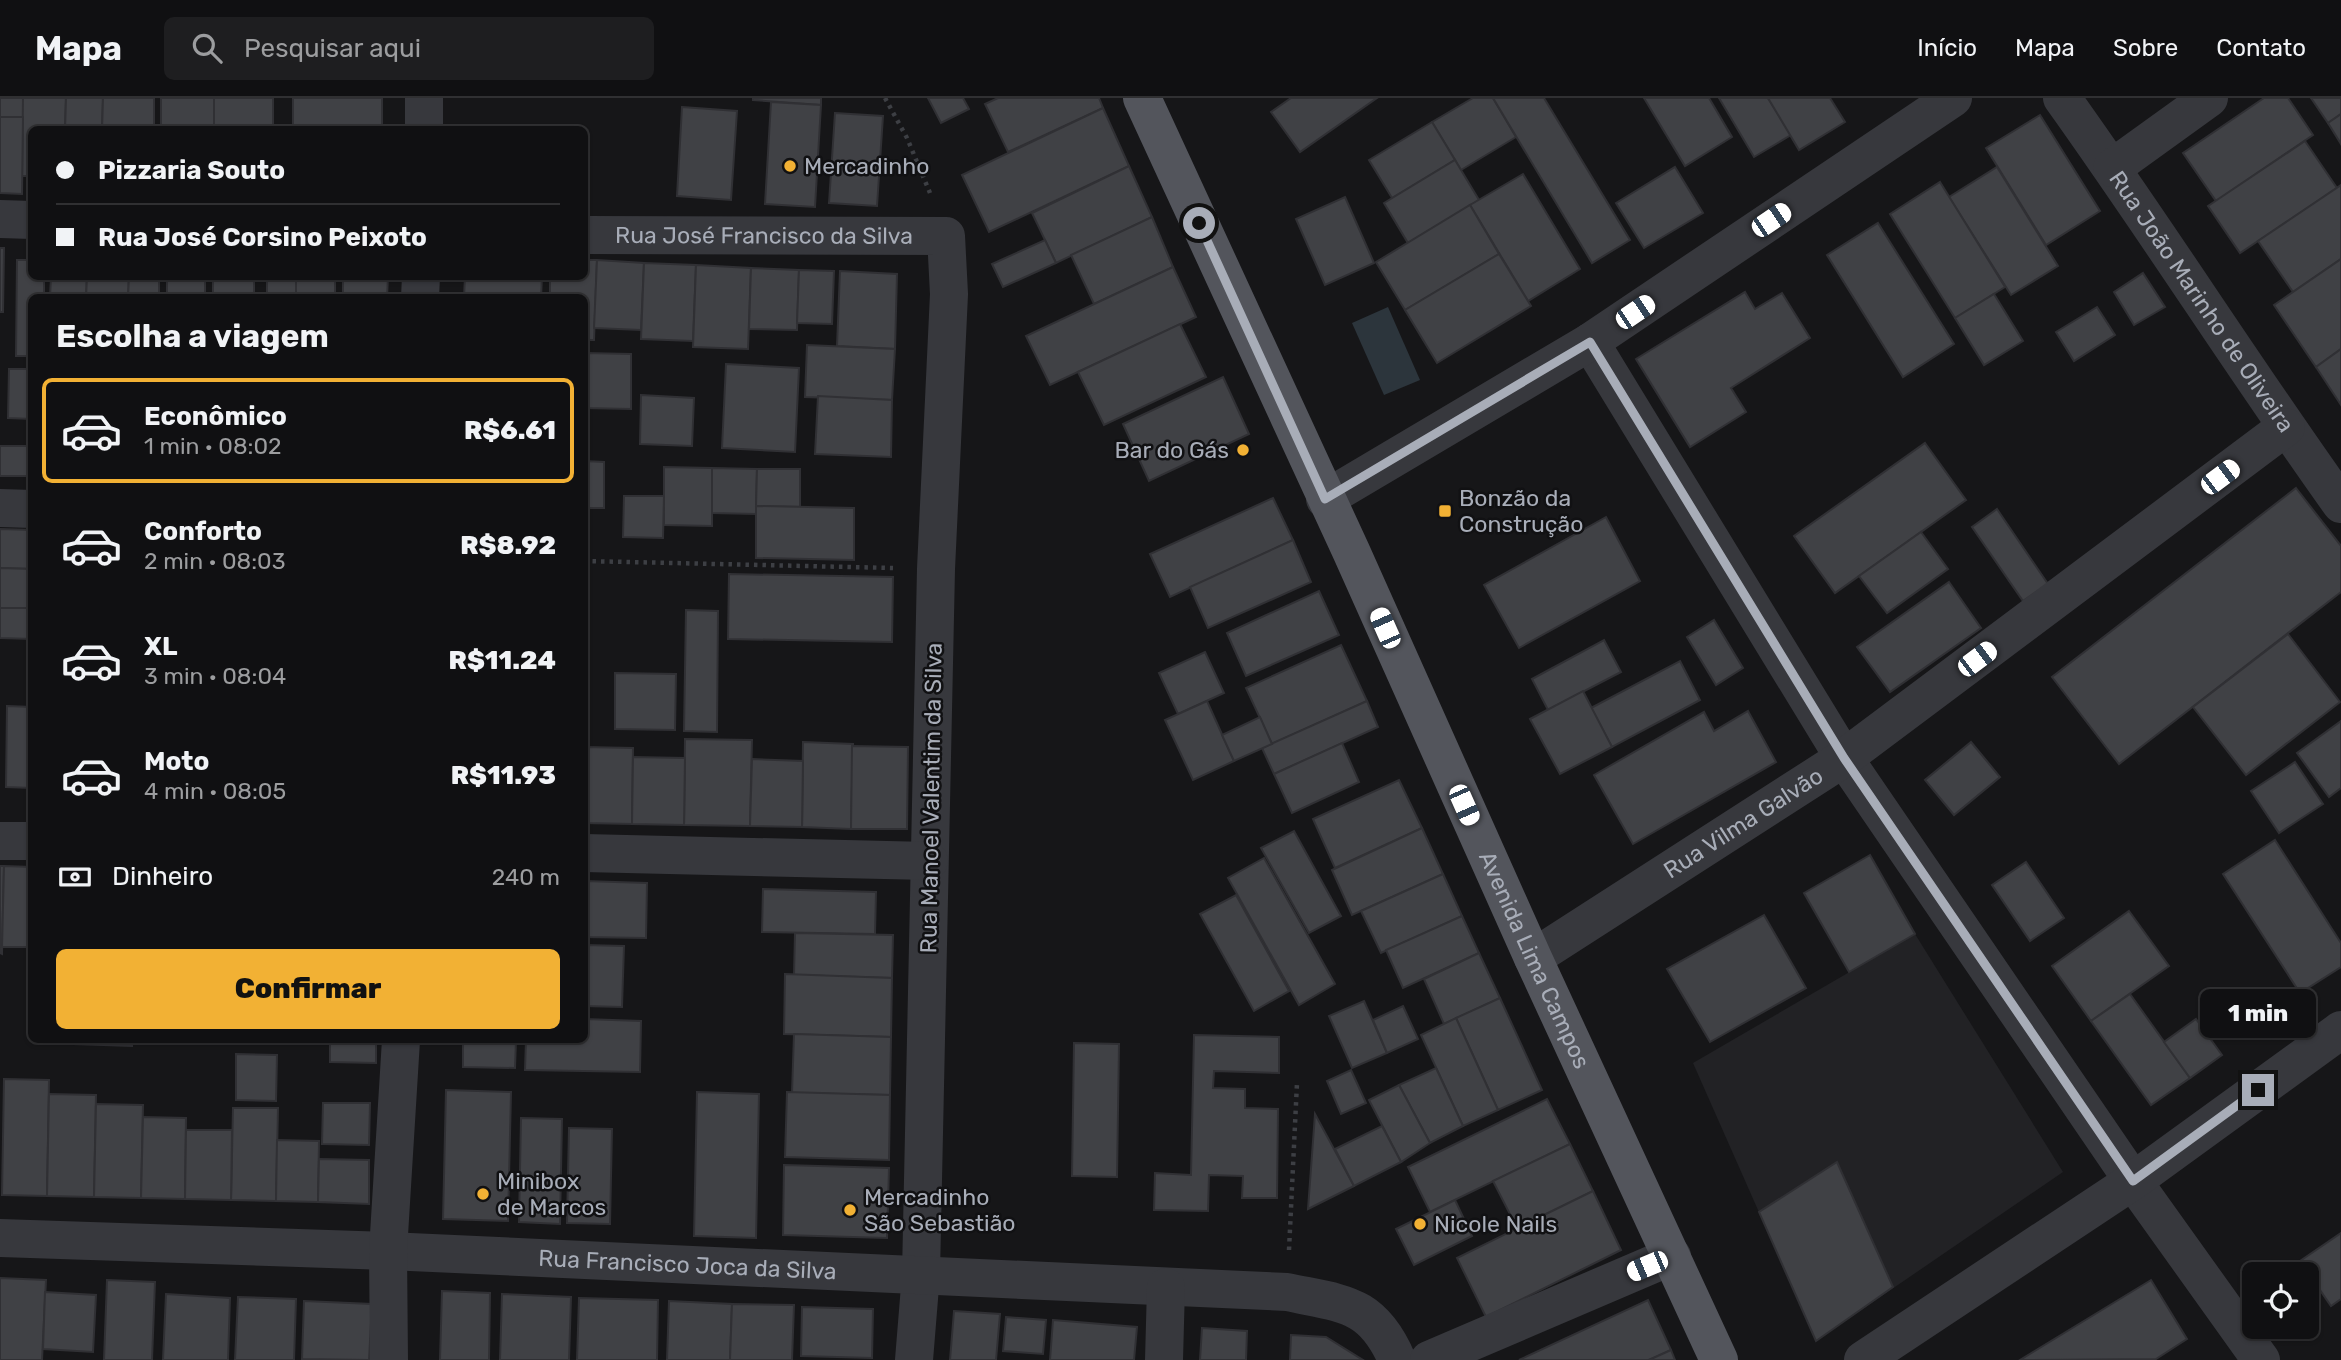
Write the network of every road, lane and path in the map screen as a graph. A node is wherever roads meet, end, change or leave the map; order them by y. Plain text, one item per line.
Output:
1 (424, 98) edge
2 (885, 98) edge
3 (1142, 98) edge
4 (1953, 98) edge
5 (2062, 98) edge
6 (2209, 98) edge
7 (424, 126) edge
8 (2112, 168) junction
9 (0, 219) edge
10 (28, 220) edge
11 (588, 235) edge
12 (946, 236) junction
13 (1590, 342) junction
14 (2286, 427) junction
15 (1325, 499) junction
16 (2341, 504) edge
17 (0, 508) edge
18 (28, 509) edge
19 (588, 561) edge
20 (936, 569) junction
21 (1844, 758) junction
22 (0, 841) edge
23 (28, 841) edge
24 (588, 853) edge
25 (929, 861) junction
26 (1533, 958) junction
27 (2341, 1030) edge
28 (401, 1043) edge
29 (1297, 1083) dead end
30 (2133, 1181) junction
31 (0, 1238) edge
32 (388, 1251) junction
33 (1672, 1256) junction
34 (920, 1274) junction
35 (1166, 1287) junction
36 (1287, 1292) junction
37 (389, 1360) edge
38 (914, 1360) edge
39 (1164, 1360) edge
40 (1397, 1360) edge
41 (1429, 1360) edge
42 (1719, 1360) edge
43 (1863, 1360) edge
44 (2261, 1360) edge

1 - 7 street
2 - 12 path
3 - 15 main road, Avenida Lima Campos
4 - 13 street
5 - 8 street, Rua João Marinho de Oliveira
6 - 8 street
8 - 14 street, Rua João Marinho de Oliveira
9 - 10 street
11 - 12 street, Rua José Francisco da Silva
12 - 20 street, Rua Manoel Valentim da Silva
13 - 15 street
13 - 21 street
14 - 16 street, Rua João Marinho de Oliveira
14 - 21 street, Rua Vilma Galvão
15 - 26 main road, Avenida Lima Campos
17 - 18 street
19 - 20 path
20 - 25 street, Rua Manoel Valentim da Silva
21 - 26 street, Rua Vilma Galvão
21 - 30 street
22 - 23 street
24 - 25 street
25 - 34 street, Rua Manoel Valentim da Silva
26 - 33 main road, Avenida Lima Campos
27 - 30 street
28 - 32 street
29 - 36 path
30 - 43 street
30 - 44 street
31 - 32 street, Rua Francisco Joca da Silva
32 - 34 street, Rua Francisco Joca da Silva
32 - 37 street
33 - 41 street
33 - 42 main road, Avenida Lima Campos
34 - 35 street, Rua Francisco Joca da Silva
34 - 38 street, Rua Manoel Valentim da Silva
35 - 36 street, Rua Francisco Joca da Silva
35 - 39 street
36 - 40 street, Rua Francisco Joca da Silva

